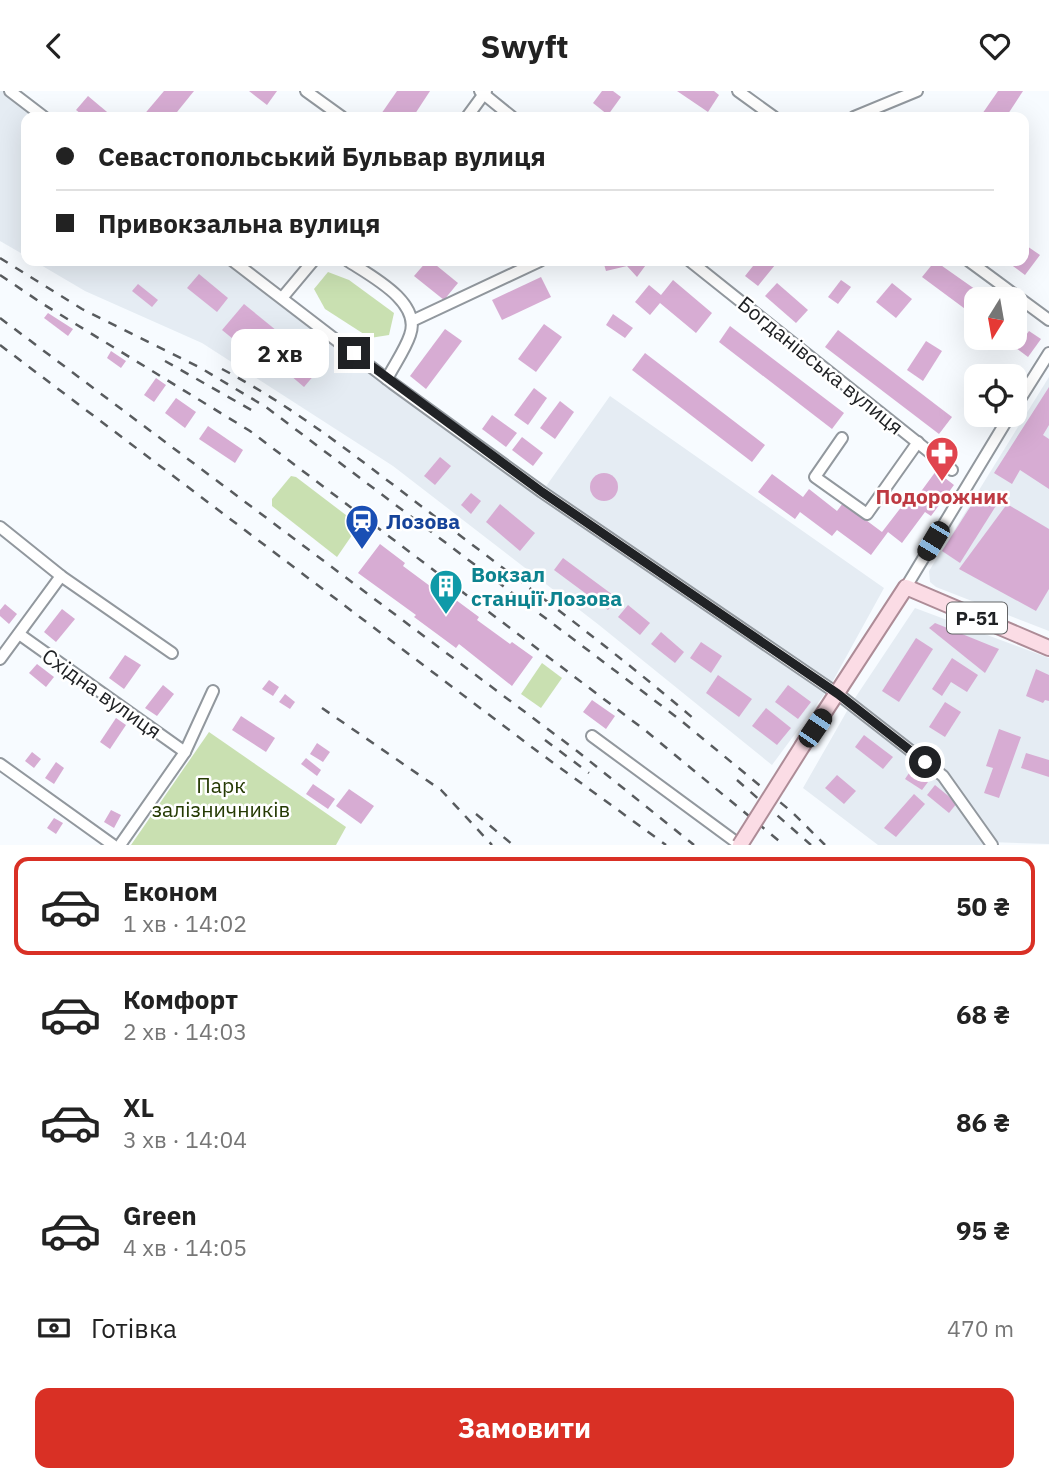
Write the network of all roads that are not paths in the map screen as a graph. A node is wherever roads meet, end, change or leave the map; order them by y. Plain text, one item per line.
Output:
1 (306, 91) edge
2 (738, 91) edge
3 (918, 91) edge
4 (483, 92) edge
5 (18, 93) edge
6 (39, 112) edge
7 (335, 112) edge
8 (470, 112) edge
9 (506, 112) edge
10 (768, 112) edge
11 (866, 112) edge
12 (240, 266) edge
13 (309, 266) edge
14 (363, 266) edge
15 (529, 266) edge
16 (696, 266) edge
17 (977, 266) edge
18 (282, 298) junction
19 (1049, 320) edge
20 (412, 321) junction
21 (1049, 353) edge
22 (387, 379) junction
23 (1027, 388) edge
24 (1003, 427) edge
25 (842, 438) dead end
26 (918, 442) junction
27 (952, 470) dead end
28 (0, 527) edge
29 (61, 576) junction
30 (906, 587) junction
31 (19, 634) junction
32 (1049, 648) edge
33 (172, 653) dead end
34 (0, 659) edge
35 (213, 691) dead end
36 (838, 694) junction
37 (592, 736) dead end
38 (185, 752) junction
39 (0, 764) edge
40 (113, 845) edge
41 (120, 845) edge
42 (740, 845) edge
43 (992, 845) edge

1 - 7 street
2 - 10 street
3 - 11 street
4 - 8 street
4 - 9 street
5 - 6 street
12 - 18 street
13 - 18 street
14 - 20 street
15 - 20 street
16 - 26 street, Богданівська вулиця
17 - 19 street
18 - 22 street
20 - 22 street
21 - 23 street
22 - 36 street
24 - 30 street
25 - 26 street
26 - 27 street, Богданівська вулиця
28 - 29 street
29 - 31 street
29 - 33 street
30 - 32 main road, Р-51
30 - 36 main road
31 - 34 street
31 - 38 street, Східна вулиця
35 - 38 street
36 - 42 main road, bridge
36 - 43 street
37 - 42 street
38 - 41 street
39 - 40 street

